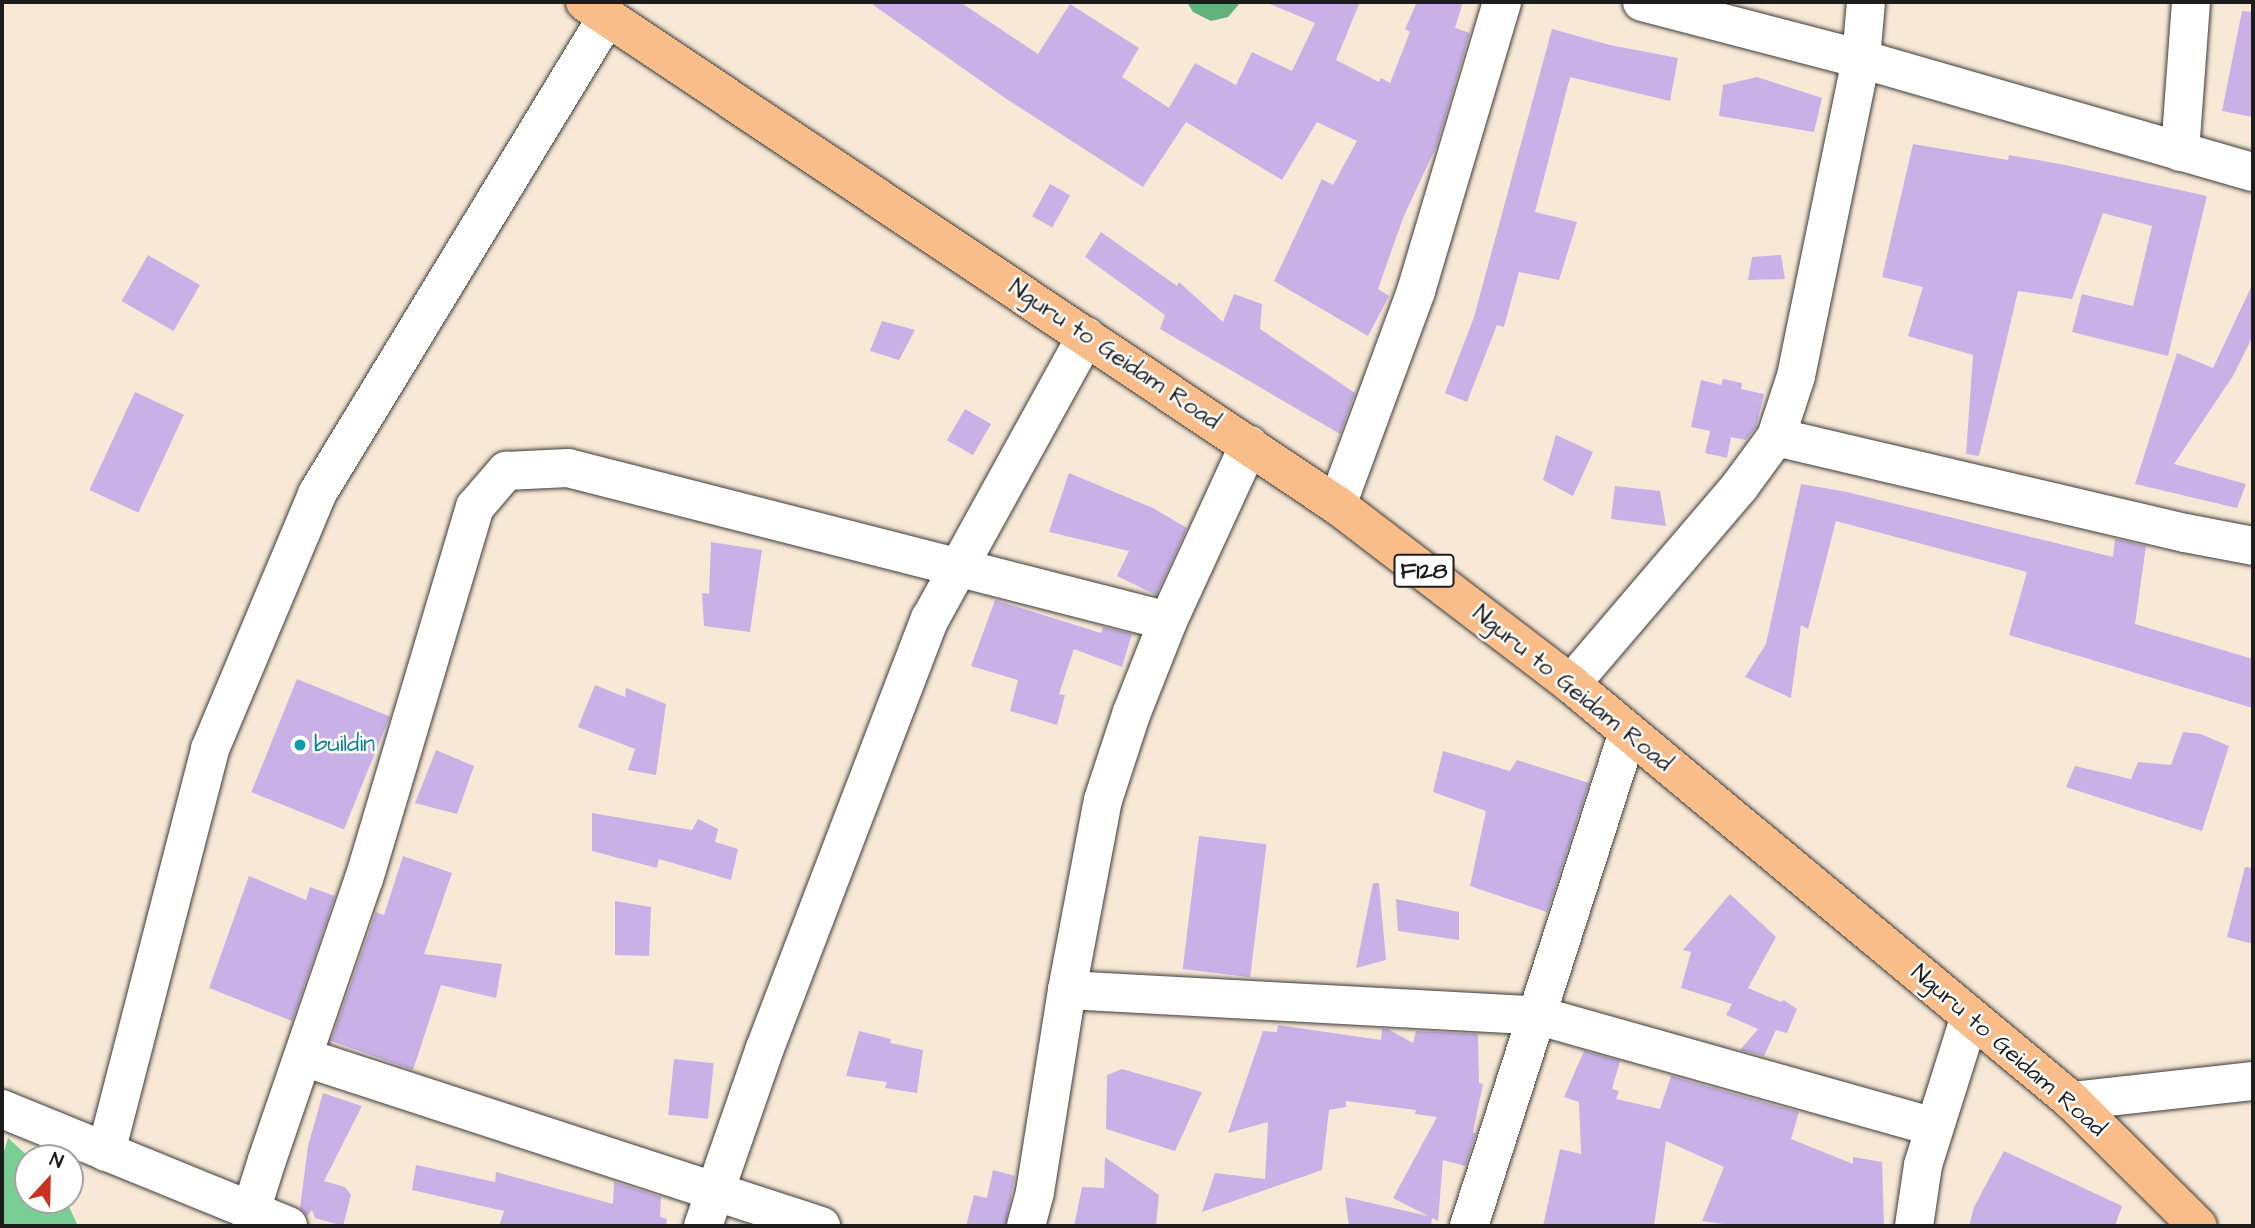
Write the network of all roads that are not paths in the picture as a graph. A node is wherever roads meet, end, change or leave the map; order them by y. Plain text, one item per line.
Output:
1 (1502, 2) edge
2 (1642, 2) edge
3 (1866, 2) edge
4 (2191, 2) edge
5 (596, 9) edge
6 (1861, 59) junction
7 (2180, 152) junction
8 (2253, 172) edge
9 (1086, 336) junction
10 (1776, 437) junction
11 (1248, 445) junction
12 (1337, 505) junction
13 (2253, 546) edge
14 (957, 570) junction
15 (1168, 621) junction
16 (1571, 684) junction
17 (1628, 732) junction
18 (1067, 990) junction
19 (1536, 1015) junction
20 (1970, 1016) junction
21 (303, 1057) junction
22 (2253, 1081) edge
23 (2072, 1101) junction
24 (2, 1109) edge
25 (1935, 1127) junction
26 (106, 1152) junction
27 (709, 1209) edge
28 (251, 1219) edge
29 (2185, 1221) edge
30 (288, 1226) edge
31 (821, 1226) edge
32 (1026, 1226) edge
33 (1469, 1226) edge
34 (1914, 1226) edge

1 - 12 street
2 - 6 street
3 - 6 street
4 - 7 street
5 - 9 main road, Nguru to Geidam Road / F128
5 - 26 street
6 - 7 street
6 - 10 street
7 - 8 street
9 - 11 main road, Nguru to Geidam Road / F128
9 - 14 street
10 - 13 street
10 - 16 street
11 - 12 main road, Nguru to Geidam Road / F128
11 - 15 street
12 - 16 main road, Nguru to Geidam Road / F128
14 - 15 street
14 - 21 street
14 - 27 street
15 - 18 street
16 - 17 main road, Nguru to Geidam Road / F128
17 - 19 street
17 - 20 main road, Nguru to Geidam Road / F128
18 - 19 street
18 - 32 street
19 - 25 street
19 - 33 street
20 - 23 main road, Nguru to Geidam Road / F128
20 - 25 street
21 - 27 street
21 - 28 street
22 - 23 street
23 - 29 main road, Nguru to Geidam Road / F128
24 - 26 street
25 - 34 street
26 - 28 street
27 - 31 street
28 - 30 street

